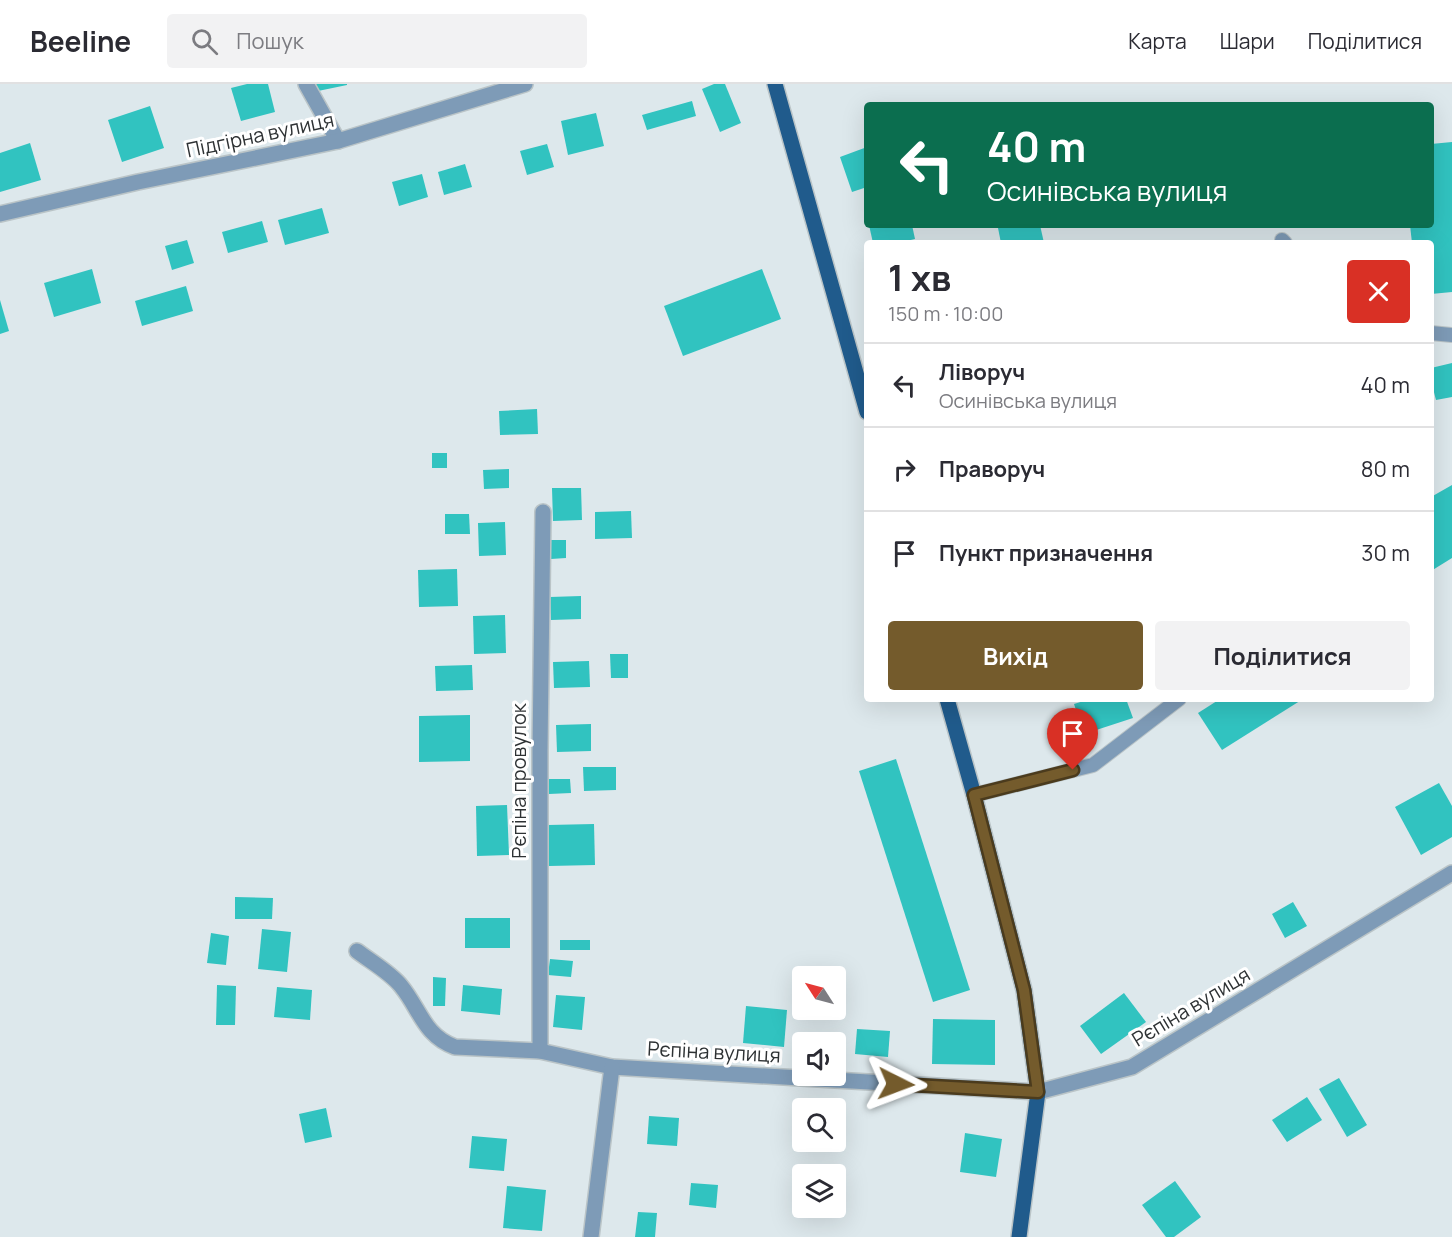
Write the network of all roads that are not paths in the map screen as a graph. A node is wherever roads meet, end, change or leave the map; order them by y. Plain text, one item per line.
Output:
1 (306, 84) edge
2 (525, 84) edge
3 (775, 84) edge
4 (338, 141) junction
5 (0, 214) edge
6 (1434, 333) edge
7 (1452, 335) edge
8 (864, 401) edge
9 (543, 512) dead end
10 (948, 702) edge
11 (1175, 702) edge
12 (974, 795) junction
13 (1452, 873) edge
14 (357, 951) dead end
15 (540, 1051) junction
16 (612, 1067) junction
17 (1038, 1092) junction
18 (591, 1237) edge
19 (1019, 1237) edge

1 - 4 street
2 - 4 street, Підгірна вулиця
3 - 8 main road
4 - 5 street, Підгірна вулиця
6 - 7 lane
9 - 15 street, Рєпіна провулок
10 - 12 main road
11 - 12 lane
12 - 17 main road
13 - 17 street, Рєпіна вулиця
14 - 15 street, Рєпіна вулиця
15 - 16 street, Рєпіна вулиця
16 - 17 street, Рєпіна вулиця
16 - 18 street
17 - 19 main road

